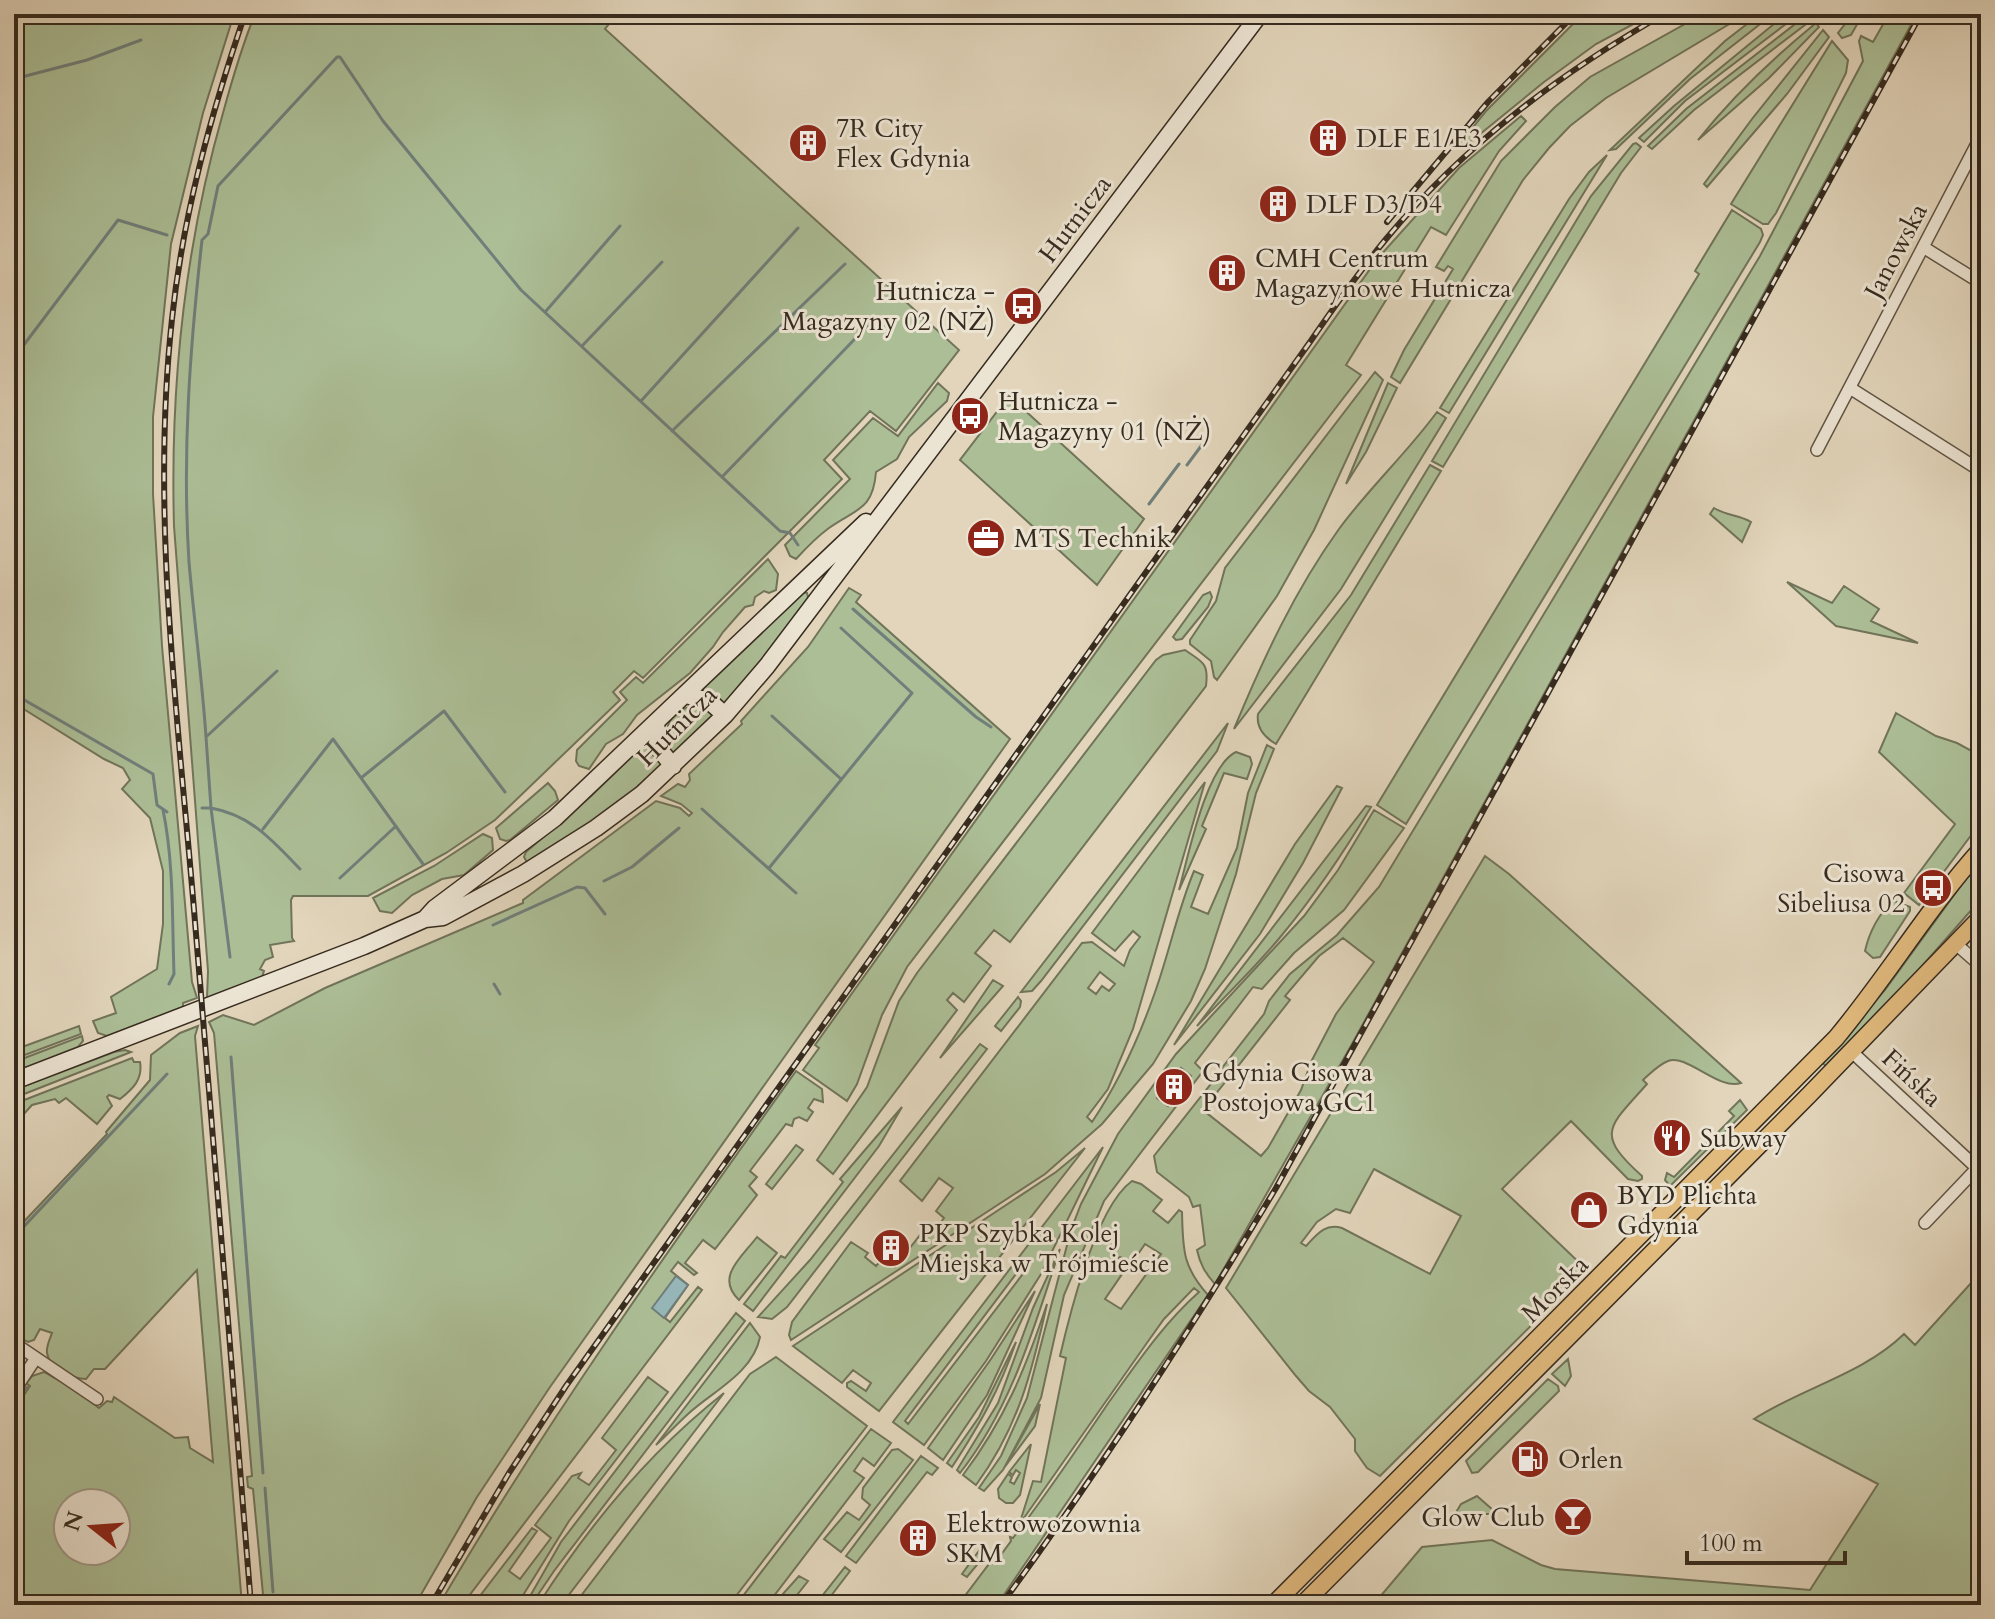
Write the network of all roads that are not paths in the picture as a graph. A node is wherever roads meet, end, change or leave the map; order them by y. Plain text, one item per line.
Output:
1 (1260, 14) edge
2 (1981, 136) edge
3 (1923, 247) junction
4 (1981, 283) edge
5 (1850, 388) junction
6 (1817, 450) dead end
7 (1981, 471) edge
8 (899, 491) junction
9 (805, 582) junction
10 (822, 595) junction
11 (686, 695) junction
12 (725, 715) junction
13 (656, 724) junction
14 (673, 766) junction
15 (1981, 849) edge
16 (512, 853) junction
17 (523, 874) junction
18 (1981, 917) edge
19 (425, 919) junction
20 (1956, 944) junction
21 (1981, 966) edge
22 (1852, 1052) junction
23 (14, 1081) edge
24 (1979, 1166) edge
25 (1925, 1223) dead end
26 (14, 1343) edge
27 (36, 1358) junction
28 (14, 1391) edge
29 (97, 1399) dead end
30 (1273, 1605) edge
31 (1302, 1605) edge

1 - 8 main road, Hutnicza
2 - 3 street, Janowska
3 - 4 street
3 - 5 street, Janowska
5 - 6 street, Janowska
5 - 7 street
8 - 9 main road, Hutnicza
8 - 10 main road, Hutnicza
9 - 10 main road
9 - 11 main road, Hutnicza
10 - 12 main road, Hutnicza
11 - 12 main road
11 - 13 main road, Hutnicza
12 - 14 main road, Hutnicza
13 - 14 main road
13 - 16 main road, Hutnicza
14 - 17 main road, Hutnicza
15 - 30 main road, Morska
16 - 17 main road
16 - 19 main road, Hutnicza
17 - 19 main road, Hutnicza
18 - 20 main road, Morska
19 - 23 main road, Hutnicza
20 - 21 street
20 - 22 main road, Morska
22 - 24 street, Fińska
22 - 31 main road, Morska
24 - 25 street
26 - 27 street
27 - 28 street
27 - 29 street

